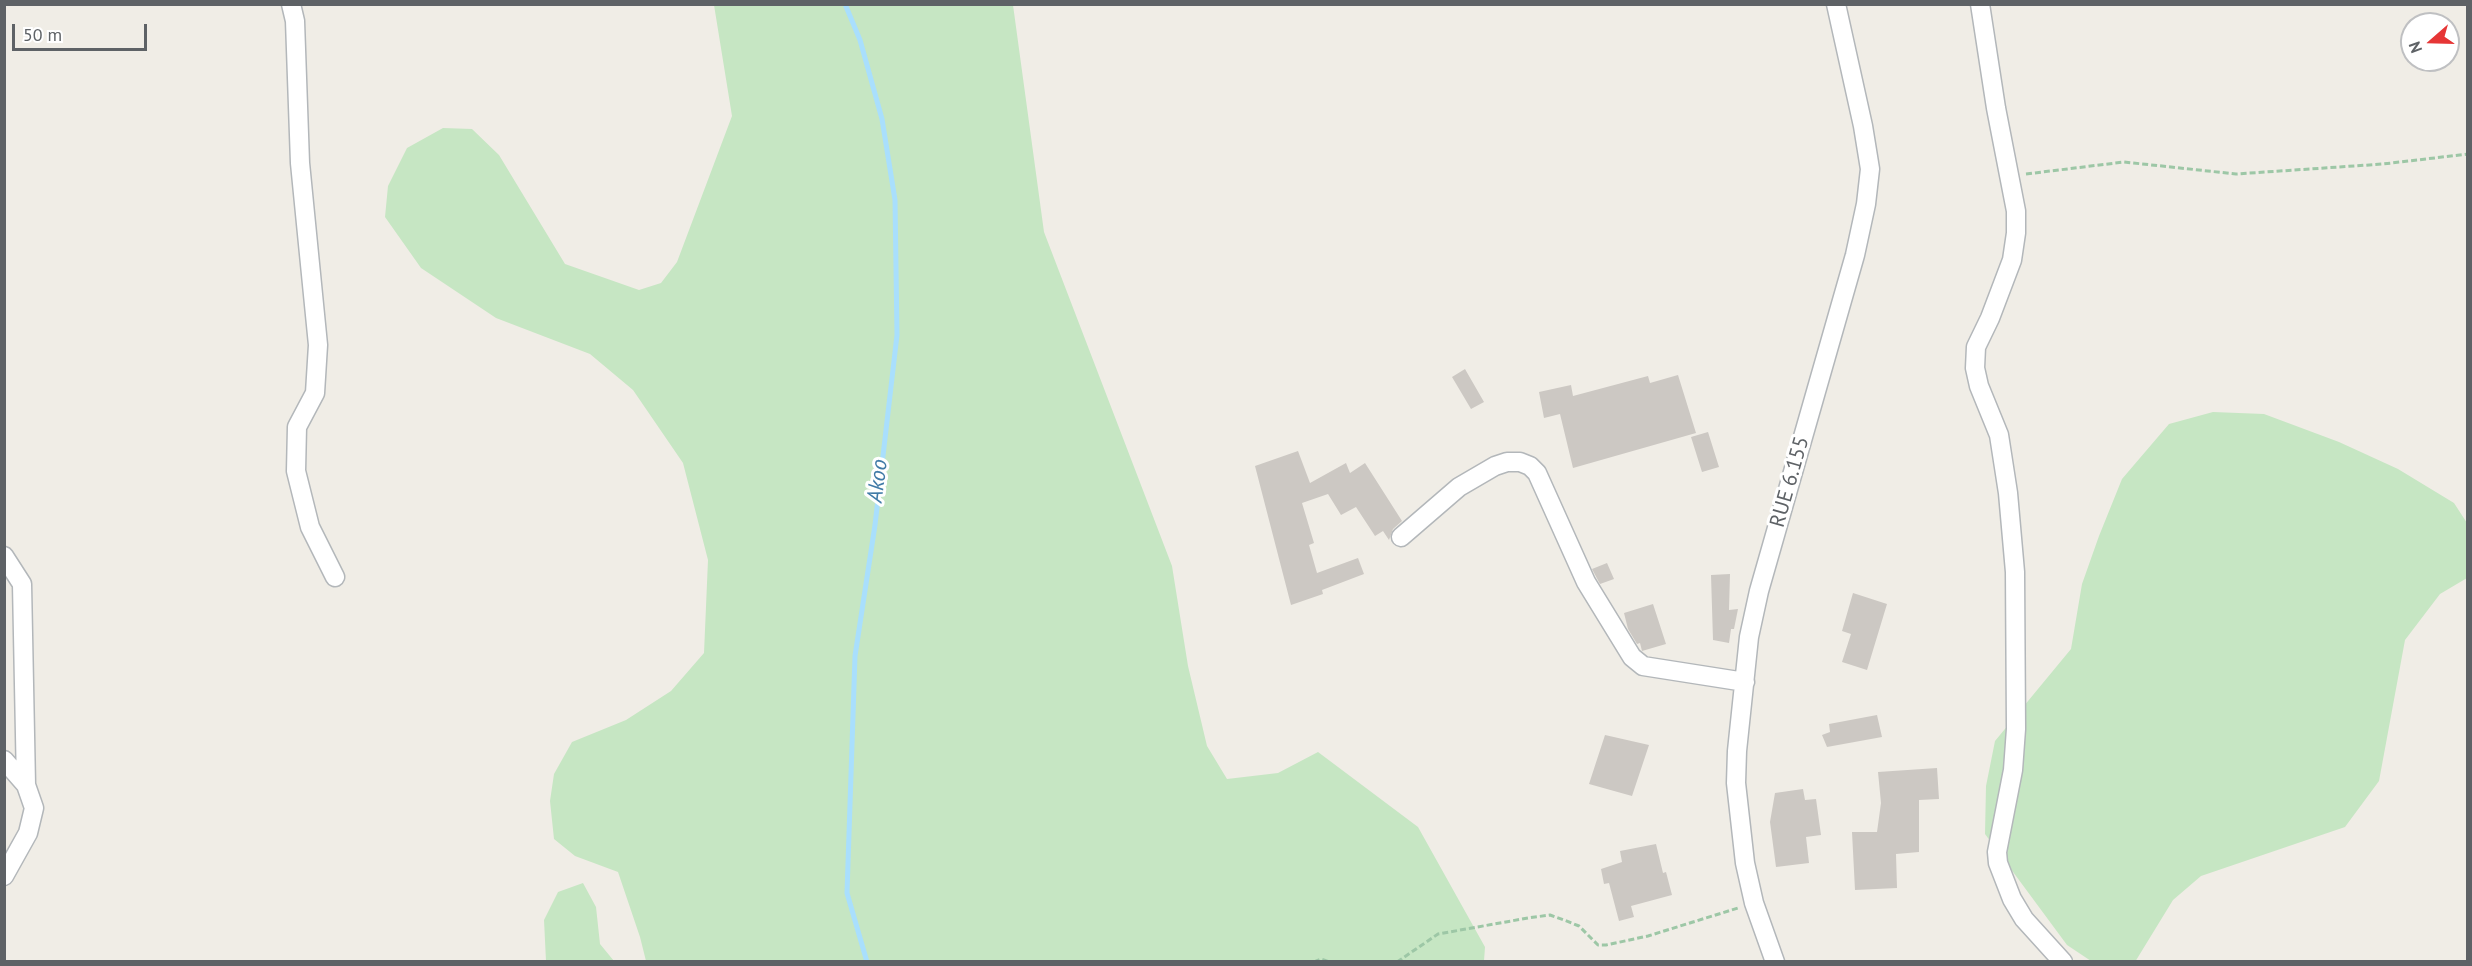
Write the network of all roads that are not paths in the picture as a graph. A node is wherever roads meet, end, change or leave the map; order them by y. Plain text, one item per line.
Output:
1 (291, 4) edge
2 (1836, 4) edge
3 (1980, 4) edge
4 (1401, 537) dead end
5 (4, 556) edge
6 (335, 577) dead end
7 (1744, 682) junction
8 (4, 760) edge
9 (26, 785) junction
10 (4, 876) edge
11 (1775, 962) edge
12 (2063, 962) edge

1 - 6 street
2 - 7 street, RUE 6.155
3 - 12 street
4 - 7 street
5 - 9 street
7 - 11 street, RUE 6.155
8 - 9 street
9 - 10 street

